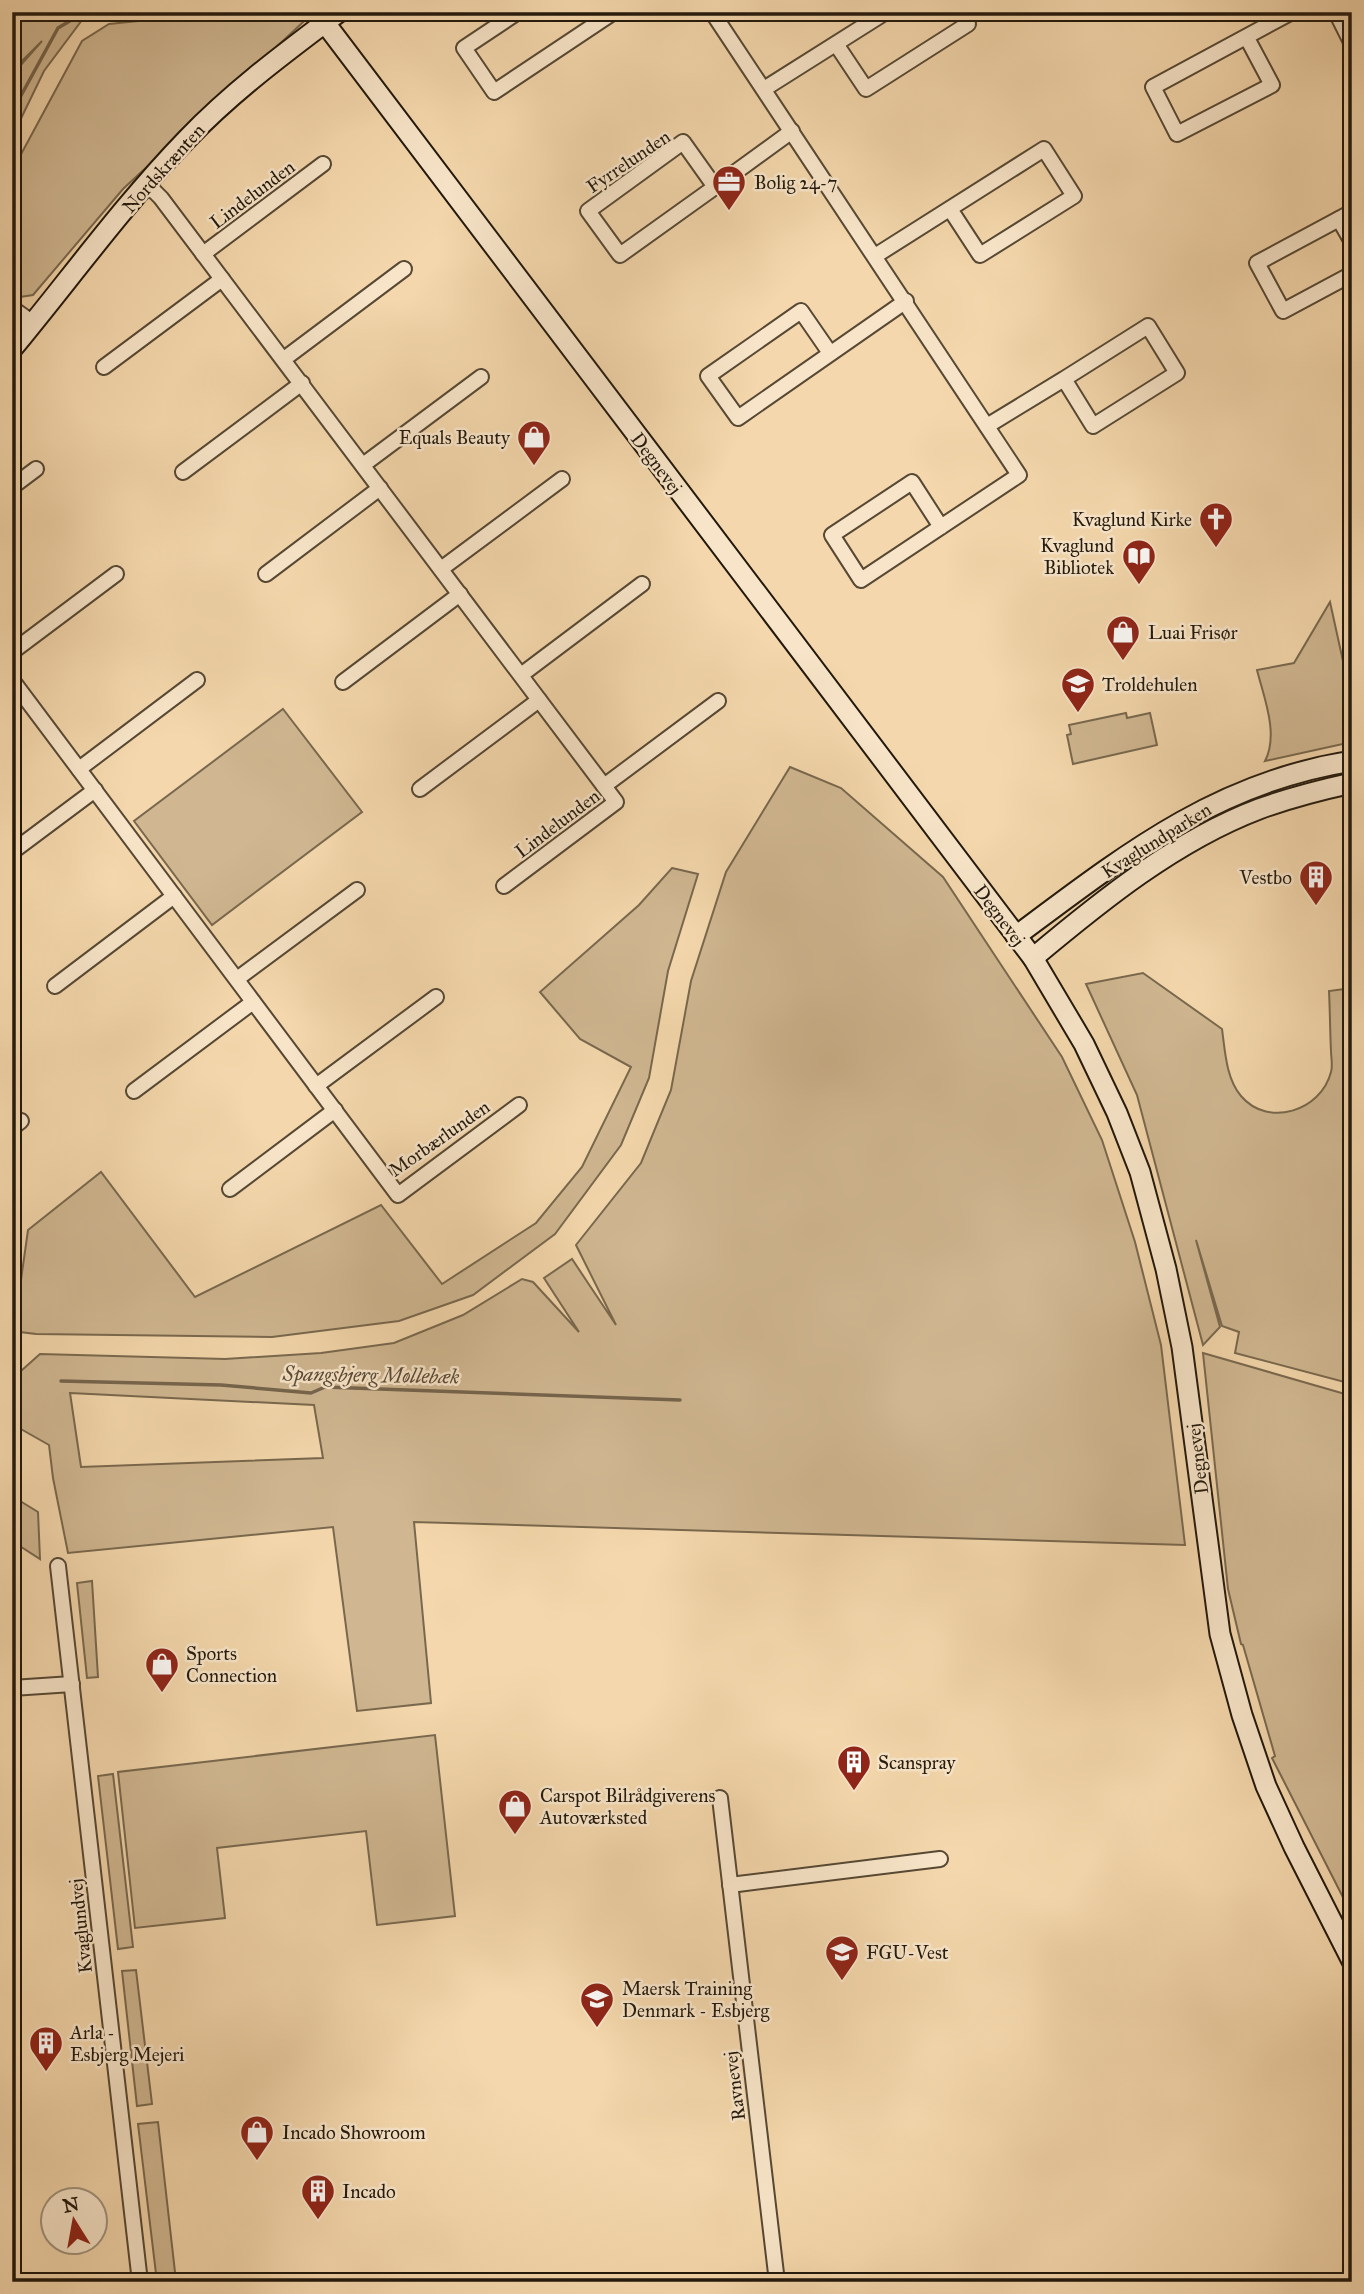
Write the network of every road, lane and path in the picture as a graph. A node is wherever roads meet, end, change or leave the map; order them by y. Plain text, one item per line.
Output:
1 (518, 12) edge
2 (712, 12) edge
3 (886, 12) edge
4 (961, 12) edge
5 (1292, 12) edge
6 (1336, 12) edge
7 (607, 14) edge
8 (332, 18) edge
9 (1247, 37) junction
10 (1351, 43) edge
11 (836, 44) junction
12 (764, 89) junction
13 (792, 131) junction
14 (323, 164) dead end
15 (147, 184) junction
16 (715, 187) junction
17 (950, 208) junction
18 (1345, 215) edge
19 (1352, 242) edge
20 (203, 254) junction
21 (875, 256) junction
22 (404, 269) dead end
23 (1352, 274) edge
24 (222, 279) junction
25 (906, 301) junction
26 (12, 307) edge
27 (33, 323) junction
28 (12, 349) edge
29 (830, 354) junction
30 (284, 359) junction
31 (104, 367) dead end
32 (481, 377) dead end
33 (1063, 379) junction
34 (302, 383) junction
35 (987, 426) junction
36 (363, 465) junction
37 (36, 469) dead end
38 (183, 472) dead end
39 (562, 479) dead end
40 (12, 487) edge
41 (380, 488) junction
42 (941, 527) junction
43 (442, 569) junction
44 (116, 574) dead end
45 (266, 574) dead end
46 (642, 584) dead end
47 (460, 594) junction
48 (12, 652) edge
49 (521, 675) junction
50 (197, 680) dead end
51 (343, 682) dead end
52 (14, 684) edge
53 (540, 699) junction
54 (718, 701) dead end
55 (1352, 761) edge
56 (79, 769) junction
57 (1352, 783) edge
58 (604, 786) junction
59 (420, 789) dead end
60 (95, 790) junction
61 (12, 852) edge
62 (504, 886) dead end
63 (357, 890) dead end
64 (174, 896) junction
65 (1016, 936) junction
66 (1033, 958) junction
67 (237, 979) junction
68 (55, 985) dead end
69 (436, 997) dead end
70 (253, 1002) junction
71 (316, 1086) junction
72 (134, 1091) dead end
73 (519, 1105) dead end
74 (335, 1110) junction
75 (230, 1189) dead end
76 (58, 1566) dead end
77 (72, 1684) junction
78 (12, 1688) edge
79 (720, 1798) dead end
80 (940, 1859) dead end
81 (730, 1885) junction
82 (1352, 1961) edge
83 (140, 2282) edge
84 (777, 2282) edge

1 - 7 street
2 - 12 street
3 - 11 street
4 - 11 street
5 - 9 street
6 - 10 street
8 - 15 street, Nordskrænten
8 - 65 street, Degnevej
9 - 9 street
11 - 12 street
12 - 13 street
13 - 16 street, Fyrrelunden
13 - 21 street
14 - 20 street, Lindelunden
15 - 20 street, Lindelunden
15 - 27 street, Nordskrænten
16 - 16 street, Fyrrelunden
17 - 17 street
17 - 21 street
18 - 19 street
18 - 23 street
20 - 24 street, Lindelunden
21 - 25 street
22 - 30 street
24 - 30 street, Lindelunden
24 - 31 street
25 - 29 street
25 - 35 street
26 - 27 street
27 - 28 street, Nordskrænten
29 - 29 street
30 - 34 street, Lindelunden
32 - 36 street
33 - 33 street
33 - 35 street
34 - 36 street, Lindelunden
34 - 38 street
35 - 42 street
36 - 41 street, Lindelunden
37 - 40 street
39 - 43 street
41 - 43 street, Lindelunden
41 - 45 street
42 - 42 street
43 - 47 street, Lindelunden
44 - 48 street
46 - 49 street
47 - 49 street, Lindelunden
47 - 51 street
49 - 53 street, Lindelunden
50 - 56 street
52 - 56 street, Morbærlunden
53 - 58 street, Lindelunden
53 - 59 street
54 - 58 street, Lindelunden
55 - 65 street, Kvaglundparken
56 - 60 street, Morbærlunden
57 - 66 street, Kvaglundparken
58 - 62 street, Lindelunden
60 - 61 street
60 - 64 street, Morbærlunden
63 - 67 street
64 - 67 street, Morbærlunden
64 - 68 street
65 - 66 street, Degnevej
66 - 82 street, Degnevej
67 - 70 street, Morbærlunden
69 - 71 street
70 - 71 street, Morbærlunden
70 - 72 street
71 - 74 street, Morbærlunden
73 - 74 street, Morbærlunden
74 - 75 street
76 - 77 street, Kvaglundvej
77 - 78 street
77 - 83 street, Kvaglundvej
79 - 81 street, Ravnevej
80 - 81 street
81 - 84 street, Ravnevej

